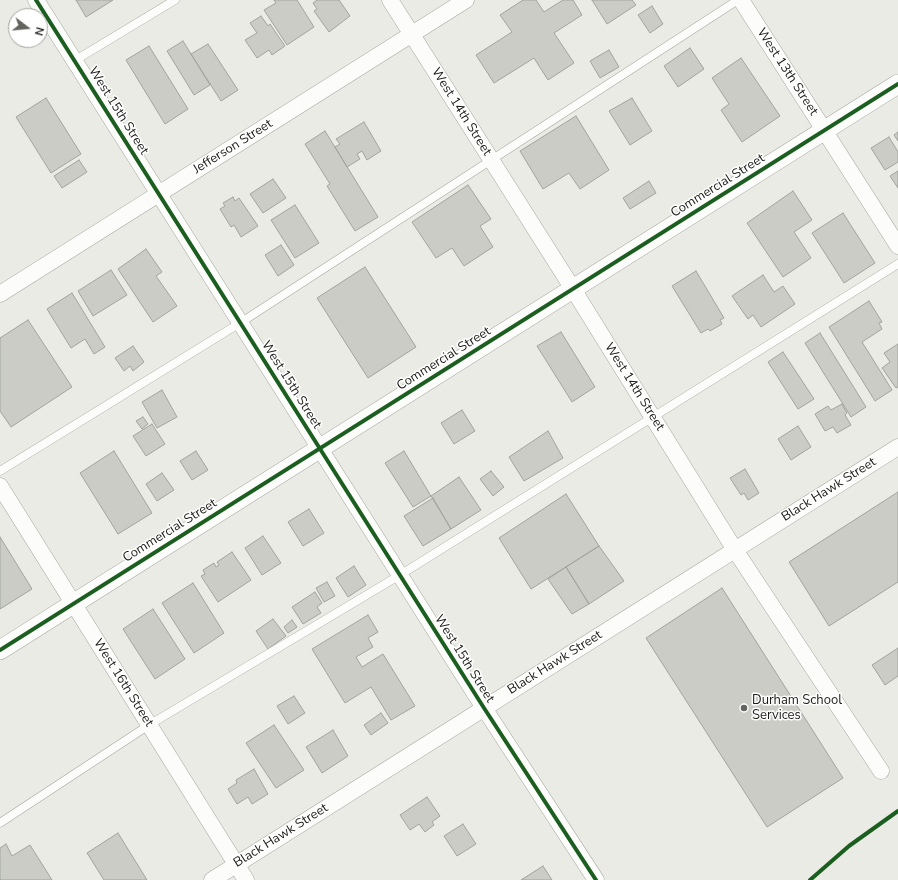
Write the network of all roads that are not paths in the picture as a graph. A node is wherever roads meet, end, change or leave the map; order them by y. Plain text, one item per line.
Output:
1 (36, 0) edge
2 (175, 0) edge
3 (390, 0) edge
4 (466, 0) edge
5 (738, 0) edge
6 (741, 0) edge
7 (412, 34) junction
8 (74, 61) junction
9 (898, 84) edge
10 (824, 130) junction
11 (491, 159) junction
12 (158, 194) junction
13 (898, 246) edge
14 (898, 264) edge
15 (573, 289) junction
16 (0, 294) edge
17 (240, 323) junction
18 (652, 417) junction
19 (898, 447) edge
20 (320, 449) junction
21 (0, 471) edge
22 (0, 486) edge
23 (735, 550) junction
24 (400, 576) junction
25 (74, 604) junction
26 (0, 650) edge
27 (484, 708) junction
28 (149, 725) junction
29 (881, 771) dead end
30 (0, 823) edge
31 (236, 864) junction
32 (212, 880) edge
33 (246, 880) edge
34 (596, 880) edge

1 - 8 street, West 15th Street
2 - 8 lane
3 - 7 street, West 14th Street
4 - 7 street, Jefferson Street
5 - 11 lane
6 - 10 street, West 13th Street
7 - 11 street, West 14th Street
7 - 12 street, Jefferson Street
8 - 12 street, West 15th Street
9 - 10 street, Commercial Street
10 - 13 street, West 13th Street
10 - 15 street, Commercial Street
11 - 15 street, West 14th Street
11 - 17 lane
12 - 16 street, Jefferson Street
12 - 17 street, West 15th Street
14 - 18 lane
15 - 18 street, West 14th Street
15 - 20 street, Commercial Street
17 - 20 street, West 15th Street
17 - 21 lane
18 - 23 street, West 14th Street
18 - 24 lane
19 - 23 street, Black Hawk Street
20 - 24 street, West 15th Street
20 - 25 street, Commercial Street
22 - 25 street, West 16th Street
23 - 27 street, Black Hawk Street
23 - 29 street, West 14th Street
24 - 27 street, West 15th Street
24 - 28 lane
25 - 26 street, Commercial Street
25 - 28 street, West 16th Street
27 - 31 street, Black Hawk Street
27 - 34 street, West 15th Street
28 - 30 lane
28 - 31 street, West 16th Street
31 - 32 street, Black Hawk Street
31 - 33 street, West 16th Street

